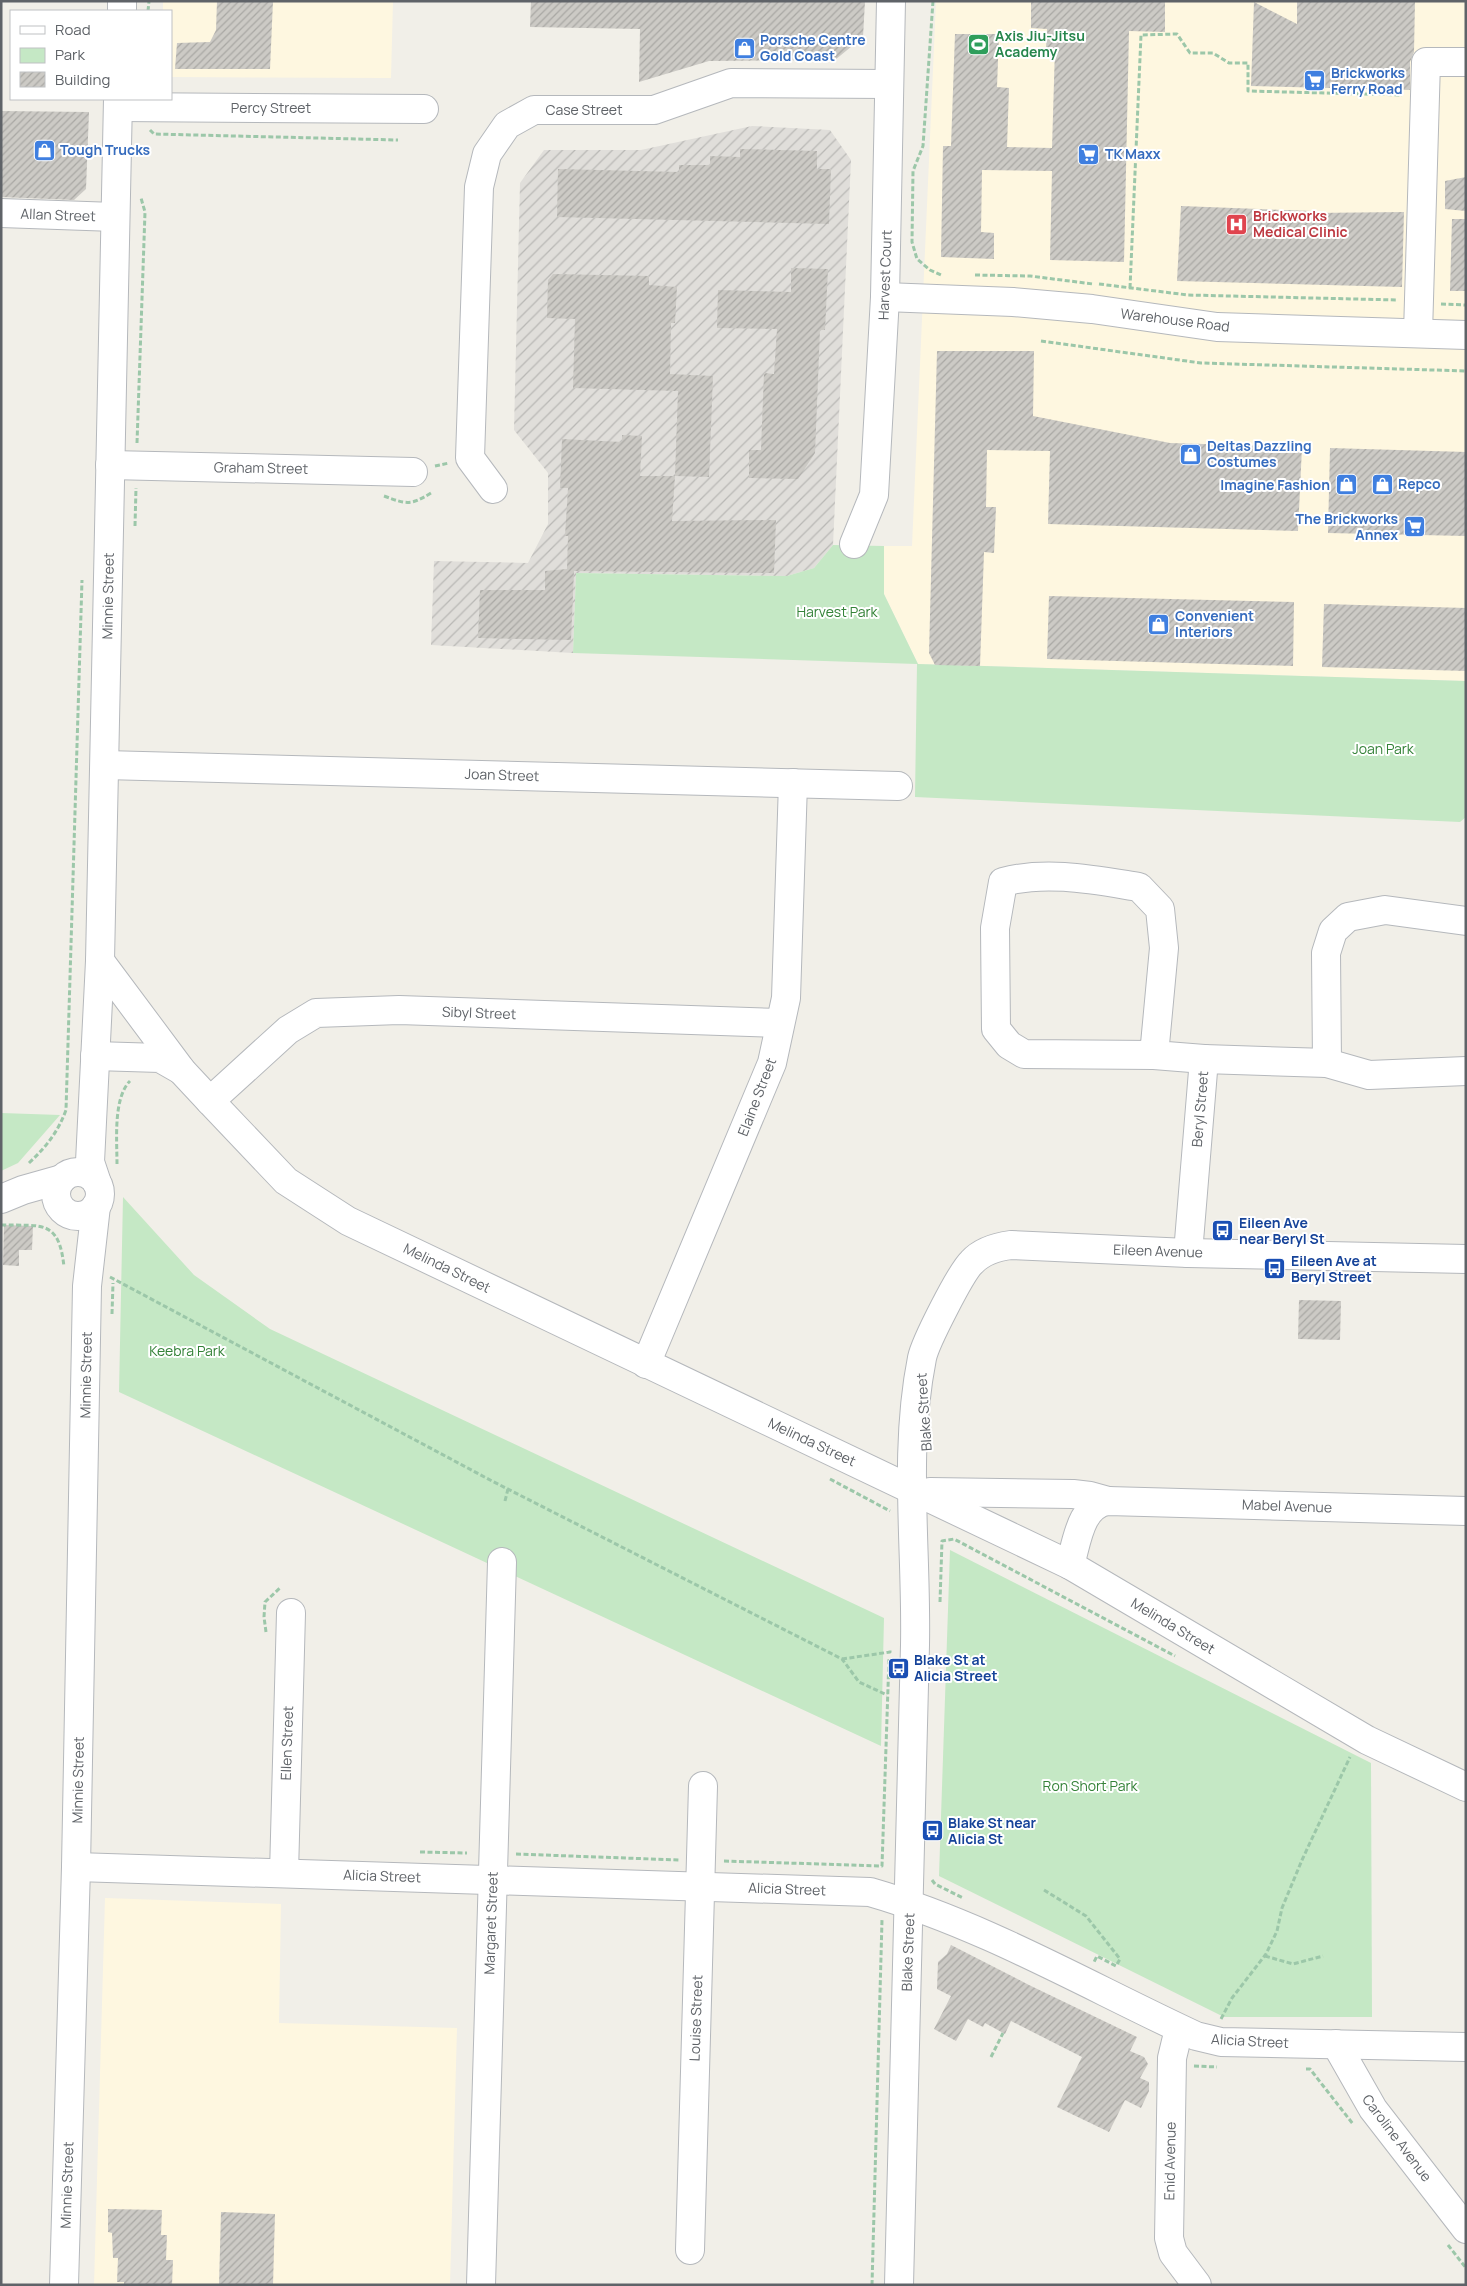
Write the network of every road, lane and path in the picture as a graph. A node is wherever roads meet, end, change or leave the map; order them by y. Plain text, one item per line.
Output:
1 (891, 1) edge
2 (933, 1) edge
3 (1466, 62) edge
4 (889, 84) junction
5 (1425, 94) junction
6 (118, 103) edge
7 (424, 109) dead end
8 (145, 127) dead end
9 (398, 140) dead end
10 (139, 193) dead end
11 (1, 213) edge
12 (115, 217) junction
13 (950, 275) dead end
14 (970, 275) dead end
15 (1130, 288) junction
16 (885, 297) junction
17 (1419, 302) junction
18 (1466, 305) edge
19 (1418, 333) junction
20 (1466, 335) edge
21 (1041, 341) dead end
22 (1466, 371) edge
23 (136, 444) dead end
24 (470, 458) junction
25 (110, 464) junction
26 (413, 472) joint
27 (493, 489) dead end
28 (854, 544) dead end
29 (83, 570) dead end
30 (105, 765) junction
31 (793, 783) junction
32 (898, 786) dead end
33 (1466, 921) edge
34 (100, 961) junction
35 (780, 1023) junction
36 (1154, 1055) junction
37 (95, 1056) junction
38 (1204, 1059) junction
39 (1327, 1063) junction
40 (182, 1071) junction
41 (1466, 1071) edge
42 (124, 1079) dead end
43 (139, 1080) dead end
44 (131, 1081) junction
45 (93, 1094) junction
46 (210, 1101) junction
47 (25, 1166) dead end
48 (65, 1177) junction
49 (103, 1188) junction
50 (1, 1200) edge
51 (64, 1212) junction
52 (1, 1225) edge
53 (1188, 1253) junction
54 (1466, 1259) edge
55 (97, 1275) junction
56 (112, 1318) dead end
57 (646, 1364) junction
58 (921, 1366) joint
59 (824, 1476) dead end
60 (508, 1489) junction
61 (922, 1492) junction
62 (505, 1501) dead end
63 (1108, 1501) junction
64 (1466, 1511) edge
65 (894, 1513) dead end
66 (502, 1562) dead end
67 (1070, 1565) junction
68 (940, 1610) dead end
69 (291, 1613) dead end
70 (890, 1644) dead end
71 (890, 1652) junction
72 (842, 1659) junction
73 (1179, 1659) dead end
74 (887, 1695) junction
75 (1353, 1751) dead end
76 (703, 1786) dead end
77 (1466, 1787) edge
78 (515, 1854) dead end
79 (680, 1860) dead end
80 (718, 1861) dead end
81 (76, 1867) junction
82 (932, 1872) dead end
83 (284, 1873) junction
84 (493, 1880) junction
85 (700, 1886) junction
86 (1044, 1890) dead end
87 (965, 1899) dead end
88 (910, 1903) junction
89 (882, 1918) dead end
90 (1265, 1956) junction
91 (1324, 1956) dead end
92 (1101, 1969) dead end
93 (1214, 2021) dead end
94 (1220, 2022) junction
95 (1230, 2022) dead end
96 (1179, 2029) junction
97 (1003, 2032) dead end
98 (1336, 2044) junction
99 (1466, 2047) edge
100 (991, 2057) dead end
101 (1187, 2066) dead end
102 (1225, 2067) dead end
103 (1300, 2069) dead end
104 (1358, 2130) dead end
105 (1454, 2233) edge
106 (690, 2250) dead end
107 (1466, 2268) edge
108 (64, 2285) edge
109 (481, 2285) edge
110 (872, 2285) edge
111 (899, 2285) edge
112 (1197, 2285) edge

1 - 4 street, Harvest Court
2 - 13 path
3 - 5 street
4 - 16 street, Harvest Court
4 - 24 street, Case Street
5 - 15 path
5 - 17 street
6 - 7 street, Percy Street
6 - 12 street, Minnie Street
8 - 9 path
10 - 23 path
11 - 12 street, Allan Street
12 - 25 street, Minnie Street
14 - 15 path
15 - 17 path
16 - 19 street, Warehouse Road
16 - 28 street, Harvest Court
17 - 18 path
17 - 19 street
19 - 20 street, Warehouse Road
21 - 22 path
24 - 26 path
24 - 27 street
25 - 26 street, Graham Street
25 - 30 street, Minnie Street
29 - 47 path
30 - 31 street, Joan Street
30 - 34 street, Minnie Street
31 - 32 street, Joan Street
31 - 35 street, Elaine Street
33 - 39 street
34 - 37 street, Minnie Street
34 - 40 street, Melinda Street
35 - 46 street, Sibyl Street
35 - 57 street, Elaine Street
36 - 36 street
36 - 38 street
37 - 40 street, Melinda Street
37 - 45 street, Minnie Street
38 - 39 street, Beryl Street
38 - 53 street, Beryl Street
39 - 41 street, Beryl Street
40 - 46 street, Melinda Street
42 - 44 path
43 - 44 path
44 - 49 path
45 - 48 street, Minnie Street
45 - 49 street, Minnie Street
46 - 57 street, Melinda Street
48 - 49 street
48 - 50 street
48 - 51 street
49 - 51 street
49 - 55 street, Minnie Street
50 - 51 street
51 - 55 street, Minnie Street
52 - 55 path
53 - 54 street, Eileen Avenue
53 - 58 street, Eileen Avenue
55 - 56 path
55 - 60 path
55 - 81 street, Minnie Street
57 - 61 street, Melinda Street
58 - 61 street, Blake Street
59 - 65 path
60 - 62 path
60 - 72 path
61 - 63 street, Mabel Avenue
61 - 67 street, Melinda Street
61 - 88 street, Blake Street
63 - 64 street, Mabel Avenue
63 - 67 street
66 - 84 street, Margaret Street
67 - 77 street, Melinda Street
68 - 73 path
69 - 83 street, Ellen Street
70 - 71 path
71 - 72 path
71 - 74 path
72 - 74 path
74 - 80 path
75 - 90 path
76 - 85 street, Louise Street
78 - 79 path
81 - 83 street, Alicia Street
81 - 108 street, Minnie Street
82 - 87 path
83 - 84 street, Alicia Street
84 - 85 street, Alicia Street
84 - 109 street, Margaret Street
85 - 88 street, Alicia Street
85 - 106 street, Louise Street
86 - 92 path
88 - 96 street, Alicia Street
88 - 111 street, Blake Street
89 - 110 path
90 - 91 path
90 - 94 path
93 - 94 path
94 - 95 path
96 - 98 street, Alicia Street
96 - 112 street, Enid Avenue
97 - 100 path
98 - 99 street, Alicia Street
98 - 105 street, Caroline Avenue
101 - 102 path
103 - 104 path
105 - 107 path

